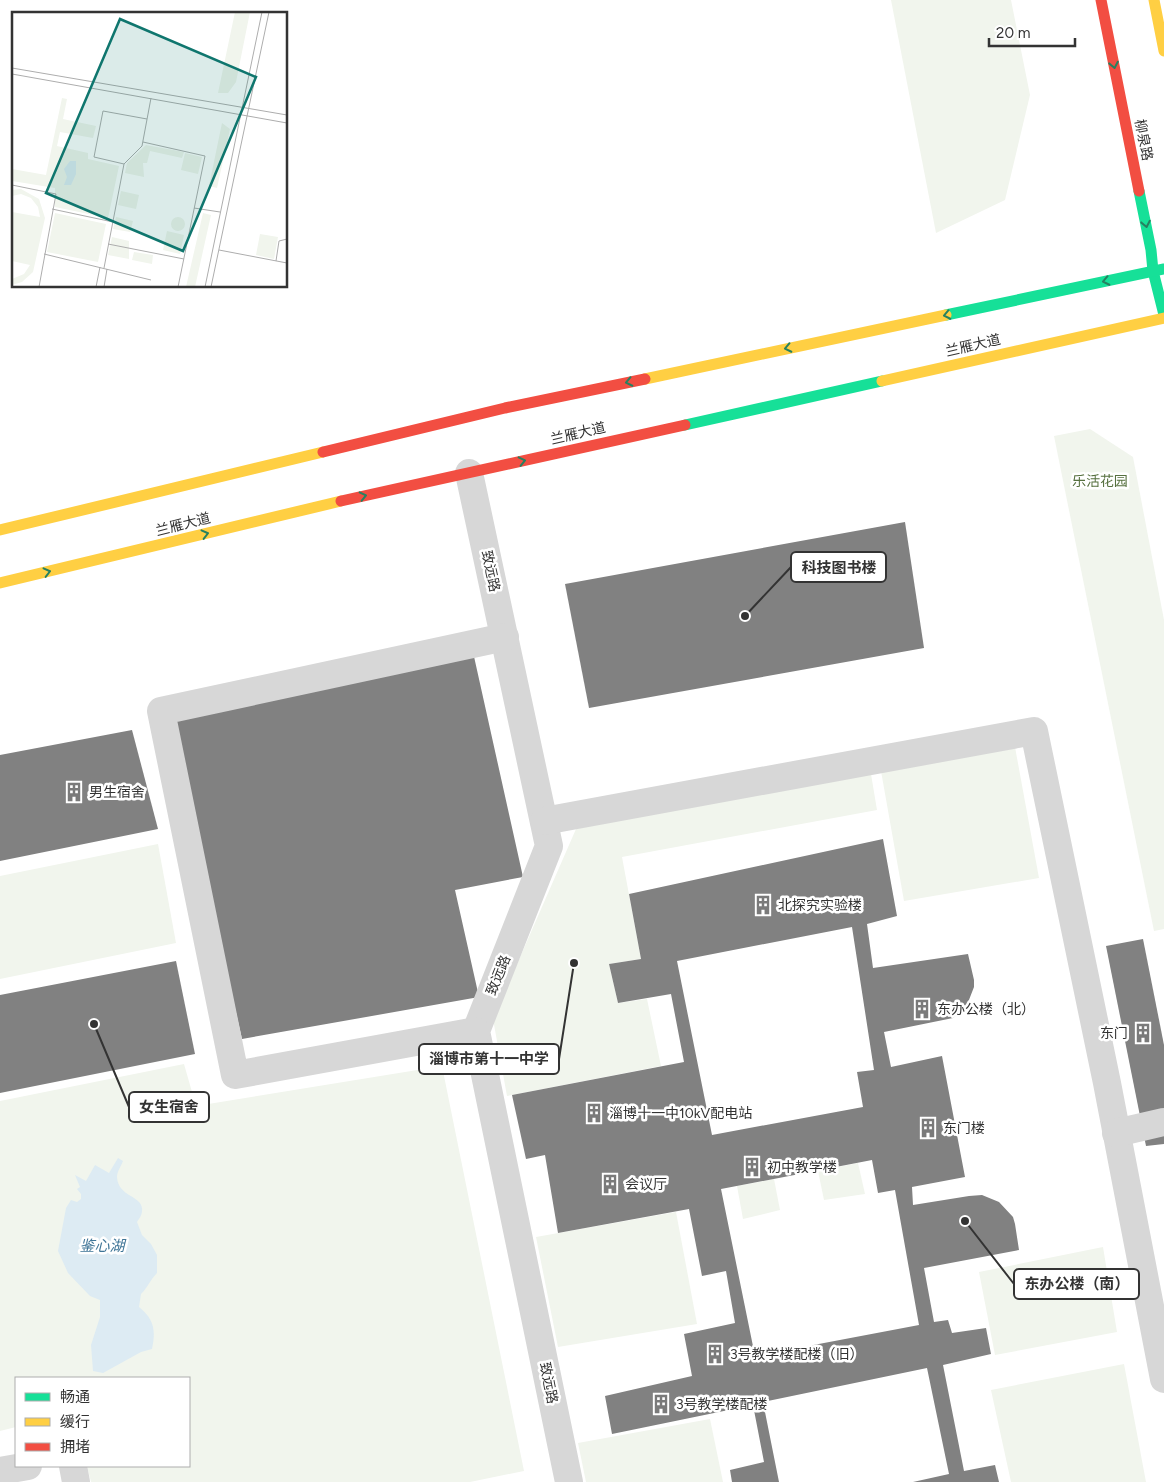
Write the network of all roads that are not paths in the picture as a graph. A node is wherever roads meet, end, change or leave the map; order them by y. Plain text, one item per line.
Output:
1 (1101, 0) edge
2 (1154, 0) edge
3 (1164, 51) edge
4 (1159, 270) edge
5 (1164, 316) edge
6 (469, 472) junction
7 (0, 530) edge
8 (0, 583) edge
9 (505, 637) junction
10 (544, 820) junction
11 (476, 1031) junction
12 (1164, 1122) edge
13 (1116, 1133) junction
14 (1164, 1379) edge
15 (22, 1467) edge
16 (73, 1467) edge
17 (0, 1471) edge
18 (76, 1482) edge
19 (569, 1482) edge

1 -> 4 main road, 柳泉路
2 - 3 main road
4 - 5 main road, 柳泉路
4 -> 7 main road
6 -> 5 main road, 兰雁大道
8 -> 6 main road, 兰雁大道
6 - 9 street, 致远路
9 - 10 street, 致远路
9 - 11 street
10 - 11 street, 致远路
10 - 13 street
11 - 19 street, 致远路
12 - 13 street
13 - 14 street
15 - 17 street
16 - 18 street

